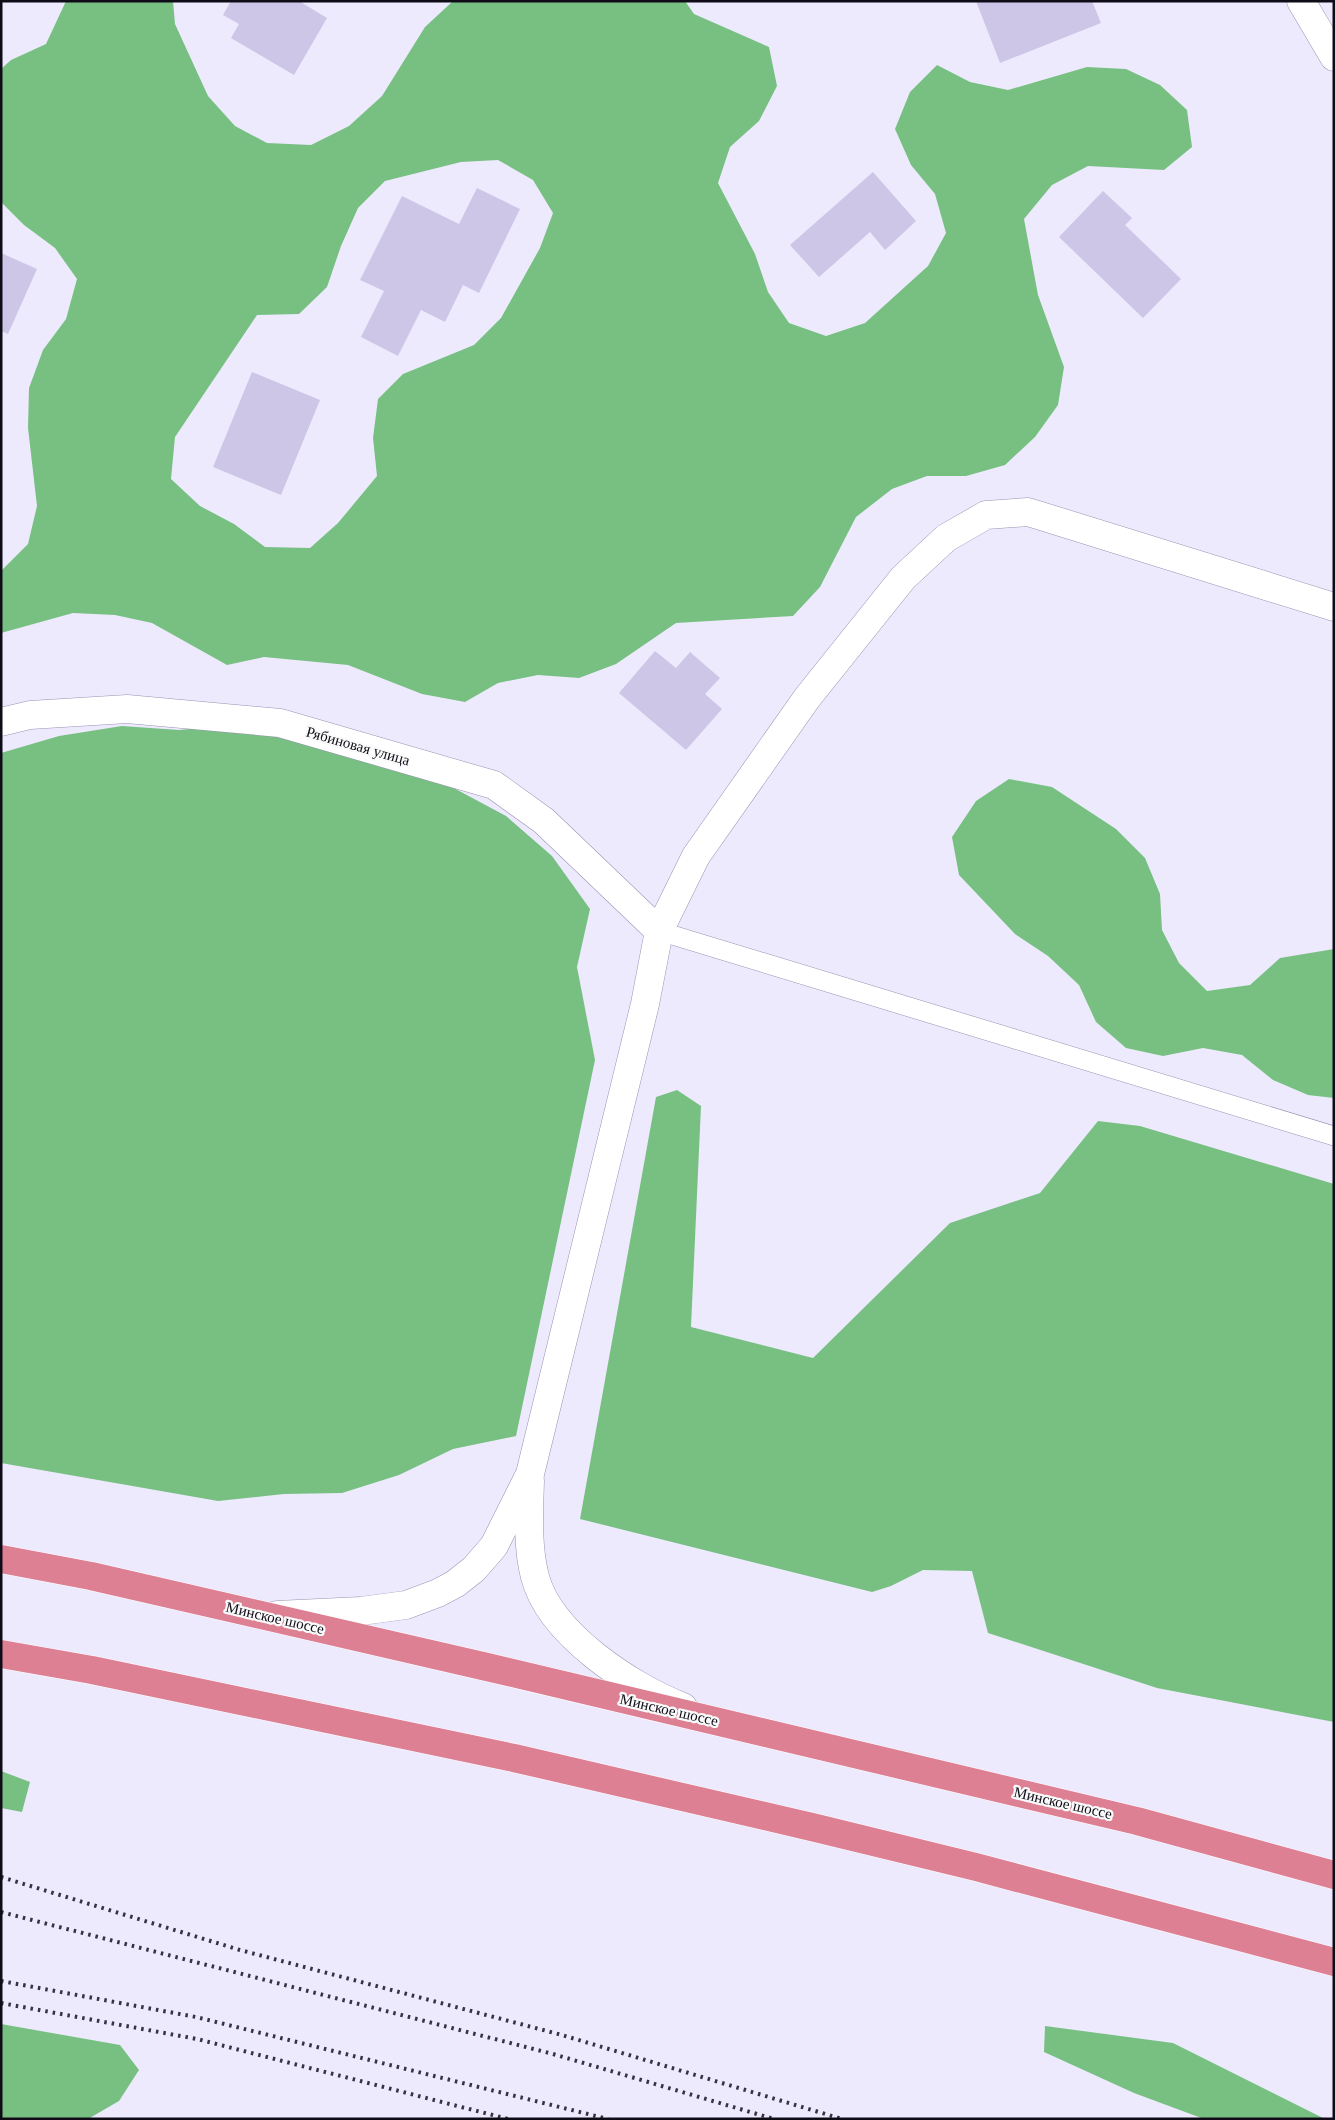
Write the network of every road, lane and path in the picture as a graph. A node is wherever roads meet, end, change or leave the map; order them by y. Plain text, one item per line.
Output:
1 (1301, 1) edge
2 (1334, 57) edge
3 (1334, 607) edge
4 (1, 722) edge
5 (659, 931) junction
6 (1334, 1136) edge
7 (530, 1474) junction
8 (1, 1560) edge
9 (265, 1616) junction
10 (1, 1654) edge
11 (722, 1722) junction
12 (1334, 1875) edge
13 (1334, 1962) edge

1 - 2 street
3 - 5 street
4 - 5 street, Рябиновая улица
5 - 6 lane
5 - 7 street
7 - 9 street
7 - 11 street
8 - 9 highway, Минское шоссе
9 - 11 highway, Минское шоссе
10 - 13 highway
11 - 12 highway, Минское шоссе

